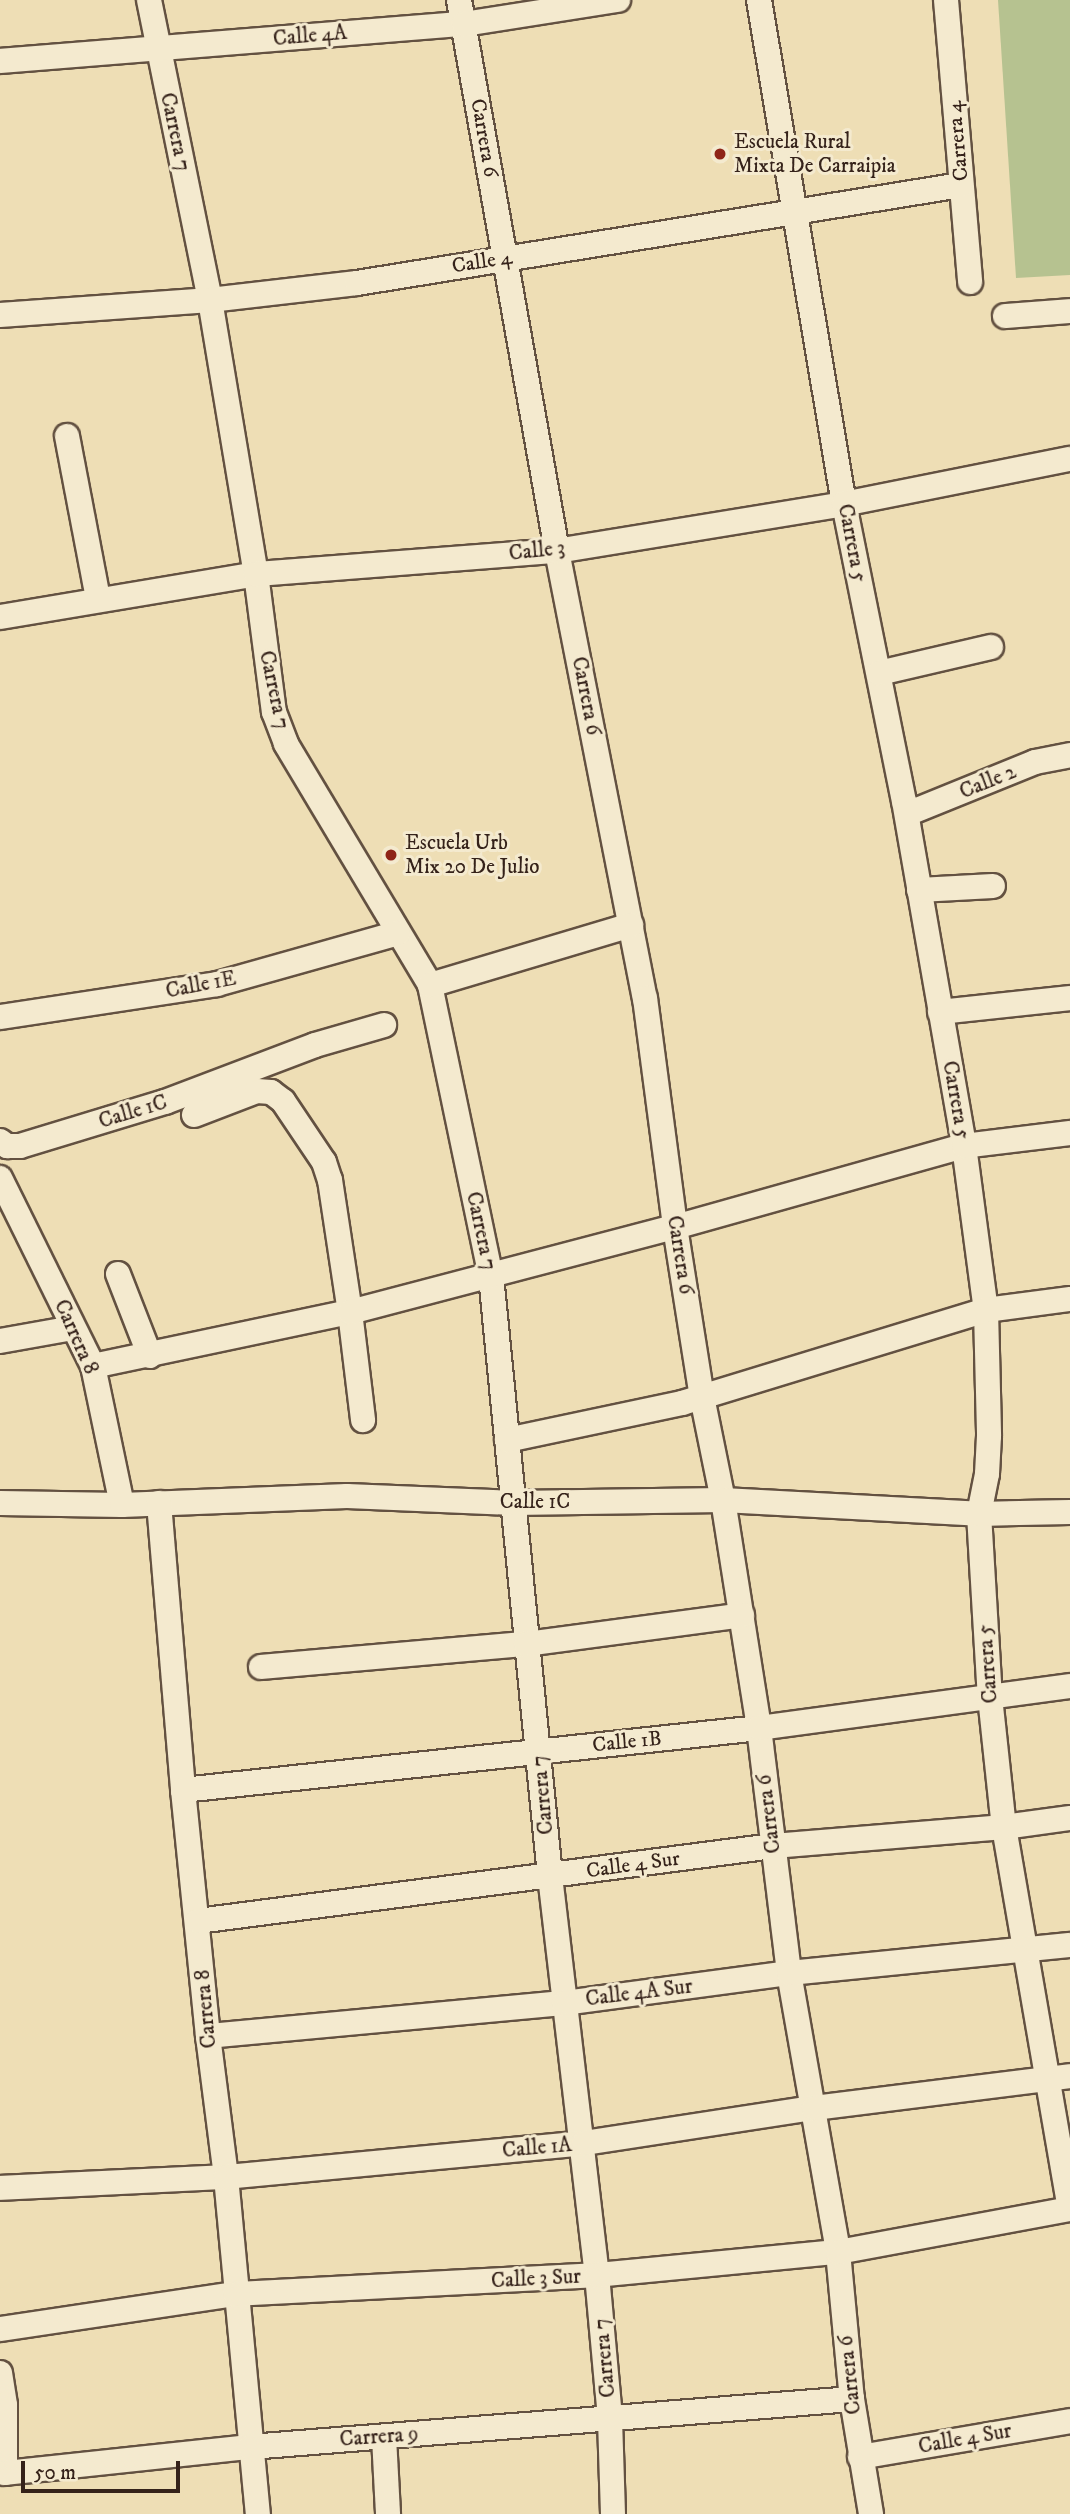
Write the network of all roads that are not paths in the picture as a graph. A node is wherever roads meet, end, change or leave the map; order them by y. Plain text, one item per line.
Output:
1 (149, 0) edge
2 (618, 0) edge
3 (759, 0) edge
4 (946, 0) edge
5 (461, 12) edge
6 (158, 48) junction
7 (0, 61) edge
8 (961, 185) junction
9 (794, 211) junction
10 (505, 258) junction
11 (970, 282) dead end
12 (210, 300) junction
13 (1070, 311) edge
14 (0, 316) edge
15 (1005, 316) dead end
16 (67, 436) dead end
17 (1070, 459) edge
18 (844, 503) junction
19 (557, 551) junction
20 (256, 574) junction
21 (98, 598) junction
22 (0, 617) edge
23 (991, 647) dead end
24 (879, 673) junction
25 (1070, 755) edge
26 (906, 807) junction
27 (993, 886) dead end
28 (919, 890) junction
29 (631, 925) junction
30 (398, 933) junction
31 (433, 995) junction
32 (1070, 998) edge
33 (940, 1012) junction
34 (0, 1017) edge
35 (384, 1025) dead end
36 (194, 1115) dead end
37 (1070, 1133) edge
38 (0, 1141) edge
39 (964, 1146) junction
40 (0, 1178) edge
41 (675, 1227) junction
42 (118, 1274) dead end
43 (491, 1276) junction
44 (1070, 1299) edge
45 (986, 1310) junction
46 (350, 1312) junction
47 (73, 1328) junction
48 (0, 1341) edge
49 (150, 1356) junction
50 (93, 1366) junction
51 (702, 1397) junction
52 (363, 1420) dead end
53 (507, 1440) junction
54 (723, 1500) junction
55 (0, 1503) edge
56 (159, 1503) junction
57 (513, 1503) junction
58 (122, 1505) junction
59 (1070, 1512) edge
60 (979, 1514) junction
61 (741, 1615) junction
62 (527, 1643) junction
63 (261, 1667) dead end
64 (1070, 1686) edge
65 (990, 1697) junction
66 (759, 1728) junction
67 (539, 1751) junction
68 (183, 1790) junction
69 (1070, 1818) edge
70 (1004, 1827) junction
71 (773, 1846) junction
72 (551, 1876) junction
73 (198, 1921) junction
74 (1070, 1945) edge
75 (1026, 1951) junction
76 (789, 1973) junction
77 (564, 2003) junction
78 (208, 2036) junction
79 (1058, 2078) edge
80 (814, 2108) junction
81 (584, 2143) junction
82 (226, 2176) junction
83 (0, 2188) edge
84 (1070, 2209) edge
85 (838, 2252) junction
86 (597, 2276) junction
87 (235, 2294) junction
88 (0, 2329) edge
89 (0, 2373) edge
90 (852, 2399) junction
91 (3, 2406) edge
92 (610, 2419) junction
93 (1070, 2421) edge
94 (384, 2437) junction
95 (250, 2447) junction
96 (860, 2457) junction
97 (3, 2475) edge
98 (258, 2514) edge
99 (388, 2514) edge
100 (613, 2514) edge
101 (871, 2514) edge

1 - 6 street, Carrera 7
2 - 5 street, Calle 4A
3 - 9 street, Carrera 5
4 - 8 street, Carrera 4
5 - 6 street, Calle 4A
5 - 10 street, Carrera 6
6 - 7 street, Calle 4A
6 - 12 street, Carrera 7
8 - 9 street, Calle 4
8 - 11 street, Carrera 4
9 - 10 street, Calle 4
9 - 18 street, Carrera 5
10 - 12 street, Calle 4
10 - 19 street, Carrera 6
12 - 14 street, Calle 4
12 - 20 street, Carrera 7
13 - 15 street
16 - 21 street
17 - 18 street, Calle 3
18 - 19 street, Calle 3
18 - 24 street, Carrera 5
19 - 20 street, Calle 3
19 - 29 street, Carrera 6
20 - 21 street, Calle 3
20 - 30 street, Carrera 7
21 - 22 street, Calle 3
23 - 24 street
24 - 26 street, Carrera 5
25 - 26 street, Calle 2
26 - 28 street, Carrera 5
27 - 28 street
28 - 33 street, Carrera 5
29 - 31 street
29 - 41 street, Carrera 6
30 - 31 street, Carrera 7
30 - 34 street, Calle 1E
31 - 43 street, Carrera 7
32 - 33 street
33 - 39 street, Carrera 5
35 - 38 street, Calle 1C
36 - 46 street
37 - 39 street
39 - 41 street
39 - 45 street, Carrera 5
40 - 47 street, Carrera 8
41 - 43 street
41 - 51 street, Carrera 6
42 - 49 street
43 - 46 street
43 - 53 street, Carrera 7
44 - 45 street
45 - 51 street
45 - 60 street, Carrera 5
46 - 49 street
46 - 52 street
47 - 48 street
47 - 50 street, Carrera 8
49 - 50 street
50 - 58 street, Carrera 8
51 - 53 street
51 - 54 street, Carrera 6
53 - 57 street, Carrera 7
54 - 57 street, Calle 1C
54 - 60 street, Calle 1C
54 - 61 street, Carrera 6
55 - 58 street, Calle 1C
56 - 57 street, Calle 1C
56 - 58 street, Calle 1C
56 - 68 street, Carrera 8
57 - 62 street, Carrera 7
59 - 60 street, Calle 1C
60 - 65 street, Carrera 5
61 - 62 street
61 - 66 street, Carrera 6
62 - 63 street
62 - 67 street, Carrera 7
64 - 65 street, Calle 1B
65 - 66 street, Calle 1B
65 - 70 street, Carrera 5
66 - 67 street, Calle 1B
66 - 71 street, Carrera 6
67 - 68 street, Calle 1B
67 - 72 street, Carrera 7
68 - 73 street, Carrera 8
69 - 70 street, Calle 4 Sur
70 - 71 street, Calle 4 Sur
70 - 75 street, Carrera 5
71 - 72 street, Calle 4 Sur
71 - 76 street, Carrera 6
72 - 73 street, Calle 4 Sur
72 - 77 street, Carrera 7
73 - 78 street, Carrera 8
74 - 75 street, Calle 4A Sur
75 - 76 street, Calle 4A Sur
75 - 79 street, Carrera 5
76 - 77 street, Calle 4A Sur
76 - 80 street, Carrera 6
77 - 78 street, Calle 4A Sur
77 - 81 street, Carrera 7
78 - 82 street, Carrera 8
79 - 80 street, Calle 1A
79 - 84 street, Carrera 5
80 - 81 street, Calle 1A
80 - 85 street, Carrera 6
81 - 82 street, Calle 1A
81 - 86 street, Carrera 7
82 - 83 street, Calle 1A
82 - 87 street, Carrera 8
84 - 85 street, Calle 3 Sur
85 - 86 street, Calle 3 Sur
85 - 90 street, Carrera 6
86 - 87 street, Calle 3 Sur
86 - 92 street, Carrera 7
87 - 88 street, Calle 3 Sur
87 - 95 street, Carrera 8
89 - 91 street, Carrera 9
90 - 92 street, Carrera 9
90 - 96 street, Carrera 6
91 - 97 street, Carrera 9
92 - 94 street, Carrera 9
92 - 100 street, Carrera 7
93 - 96 street, Calle 4 Sur
94 - 95 street, Carrera 9
94 - 99 street
95 - 97 street, Carrera 9
95 - 98 street, Carrera 8
96 - 101 street, Carrera 6

